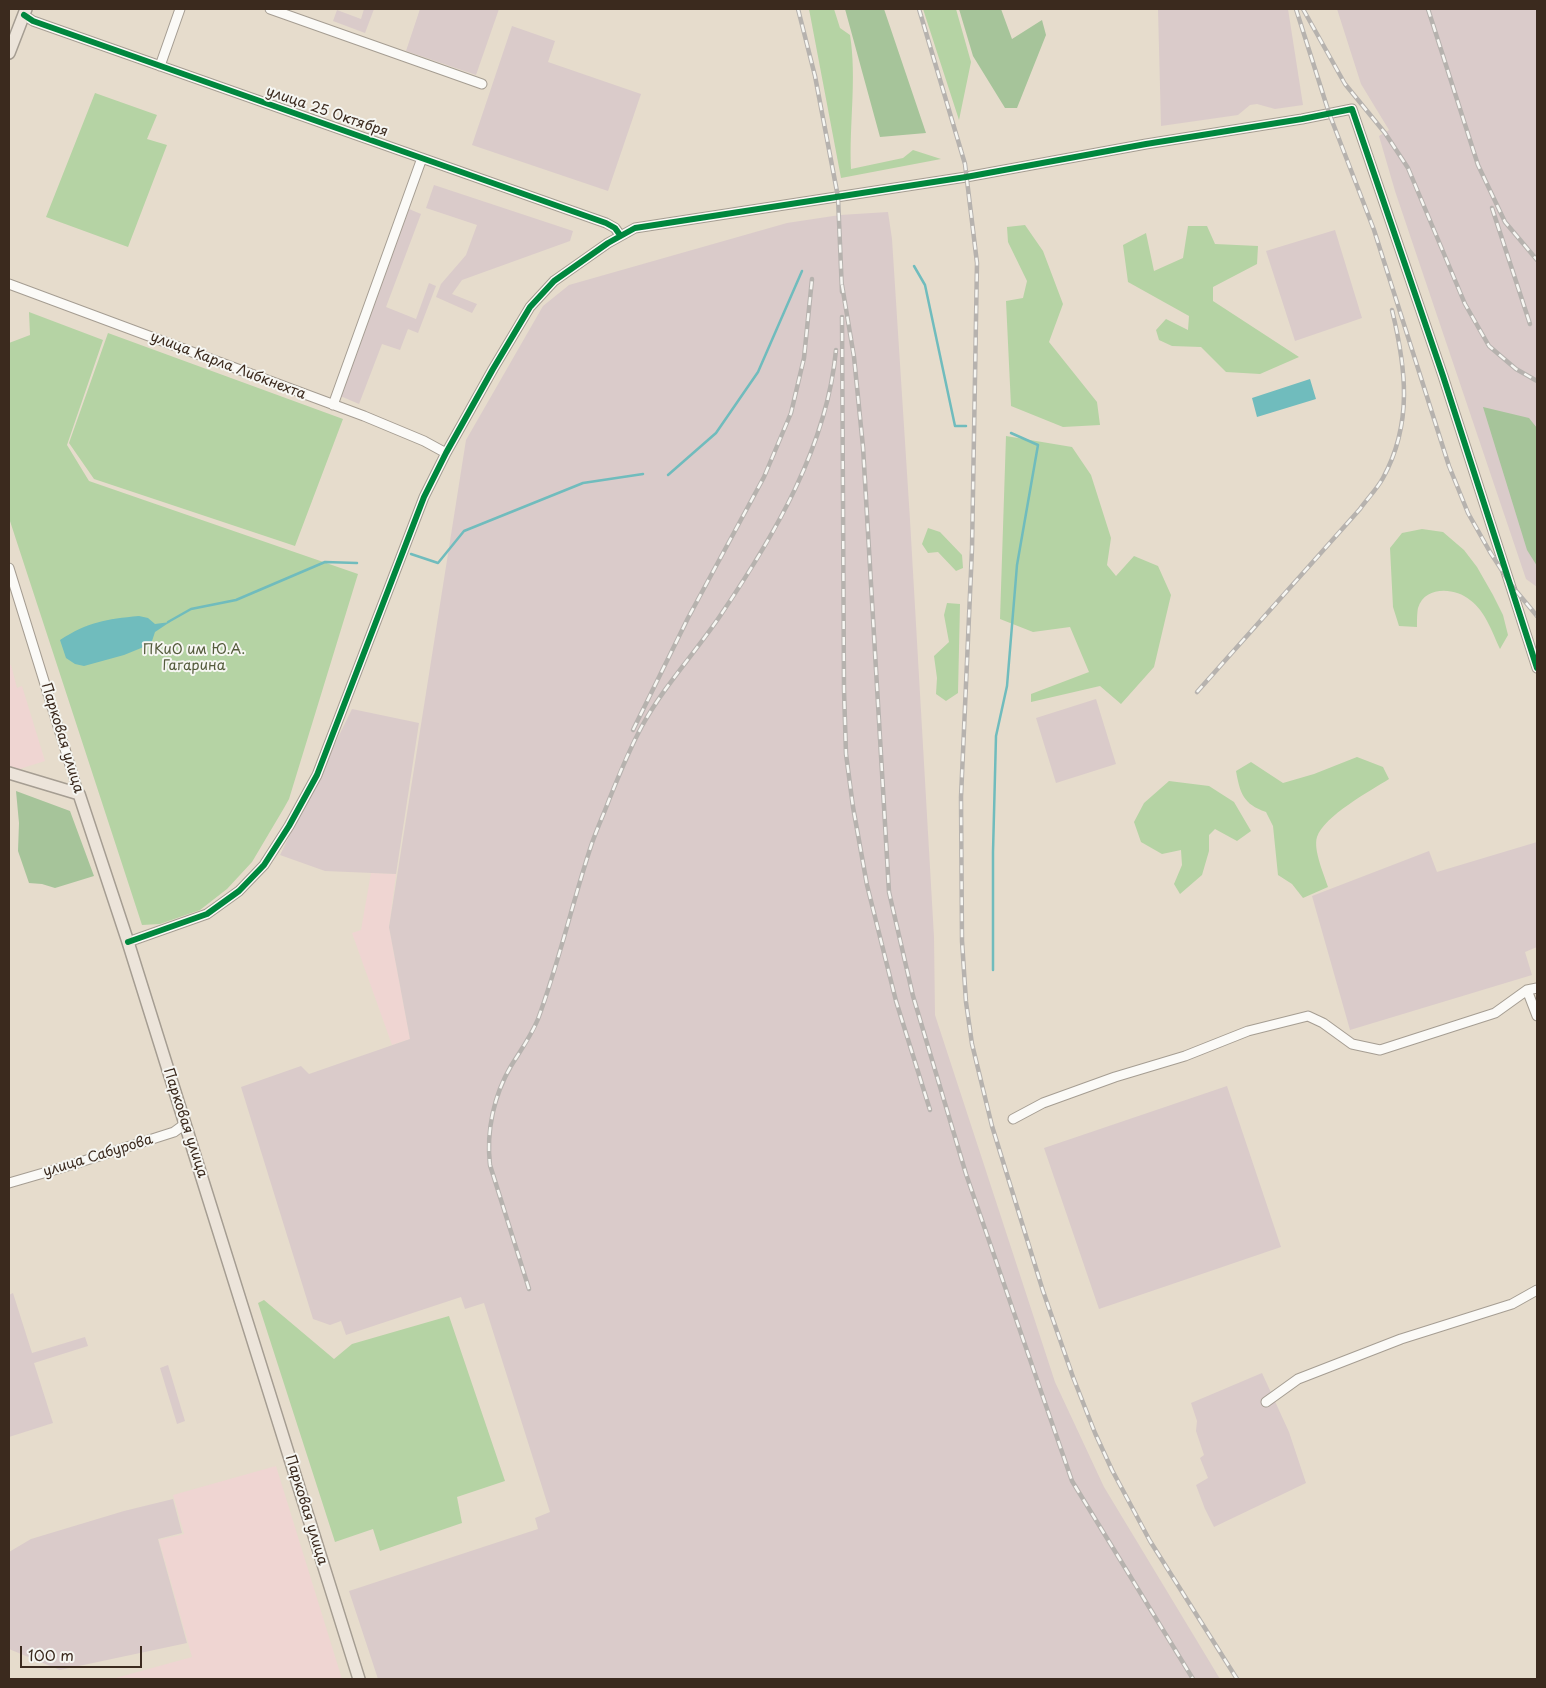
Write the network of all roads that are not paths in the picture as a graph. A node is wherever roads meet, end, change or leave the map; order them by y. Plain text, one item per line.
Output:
1 (180, 9) edge
2 (270, 9) edge
3 (25, 12) edge
4 (9, 53) edge
5 (160, 66) junction
6 (482, 84) dead end
7 (422, 158) junction
8 (620, 234) junction
9 (9, 284) edge
10 (332, 405) junction
11 (446, 453) junction
12 (9, 568) edge
13 (1537, 668) edge
14 (9, 773) edge
15 (79, 794) junction
16 (128, 942) junction
17 (1537, 988) edge
18 (1527, 990) junction
19 (1537, 1016) edge
20 (1013, 1119) dead end
21 (185, 1124) junction
22 (9, 1183) edge
23 (1537, 1290) edge
24 (1266, 1402) dead end
25 (359, 1679) edge

1 - 5 street
2 - 6 street
3 - 4 main road
3 - 5 street, улица 25 Октября
5 - 7 street, улица 25 Октября
7 - 8 street, улица 25 Октября
7 - 10 street
8 - 11 street
8 - 13 street
9 - 10 street, улица Карла Либкнехта
10 - 11 street, улица Карла Либкнехта
11 - 16 street
12 - 15 street, Парковая улица
14 - 15 main road
15 - 16 main road, Парковая улица
16 - 21 main road, Парковая улица
17 - 18 street
18 - 19 street
18 - 20 street
21 - 22 street, улица Сабурова
21 - 25 main road, Парковая улица
23 - 24 street

